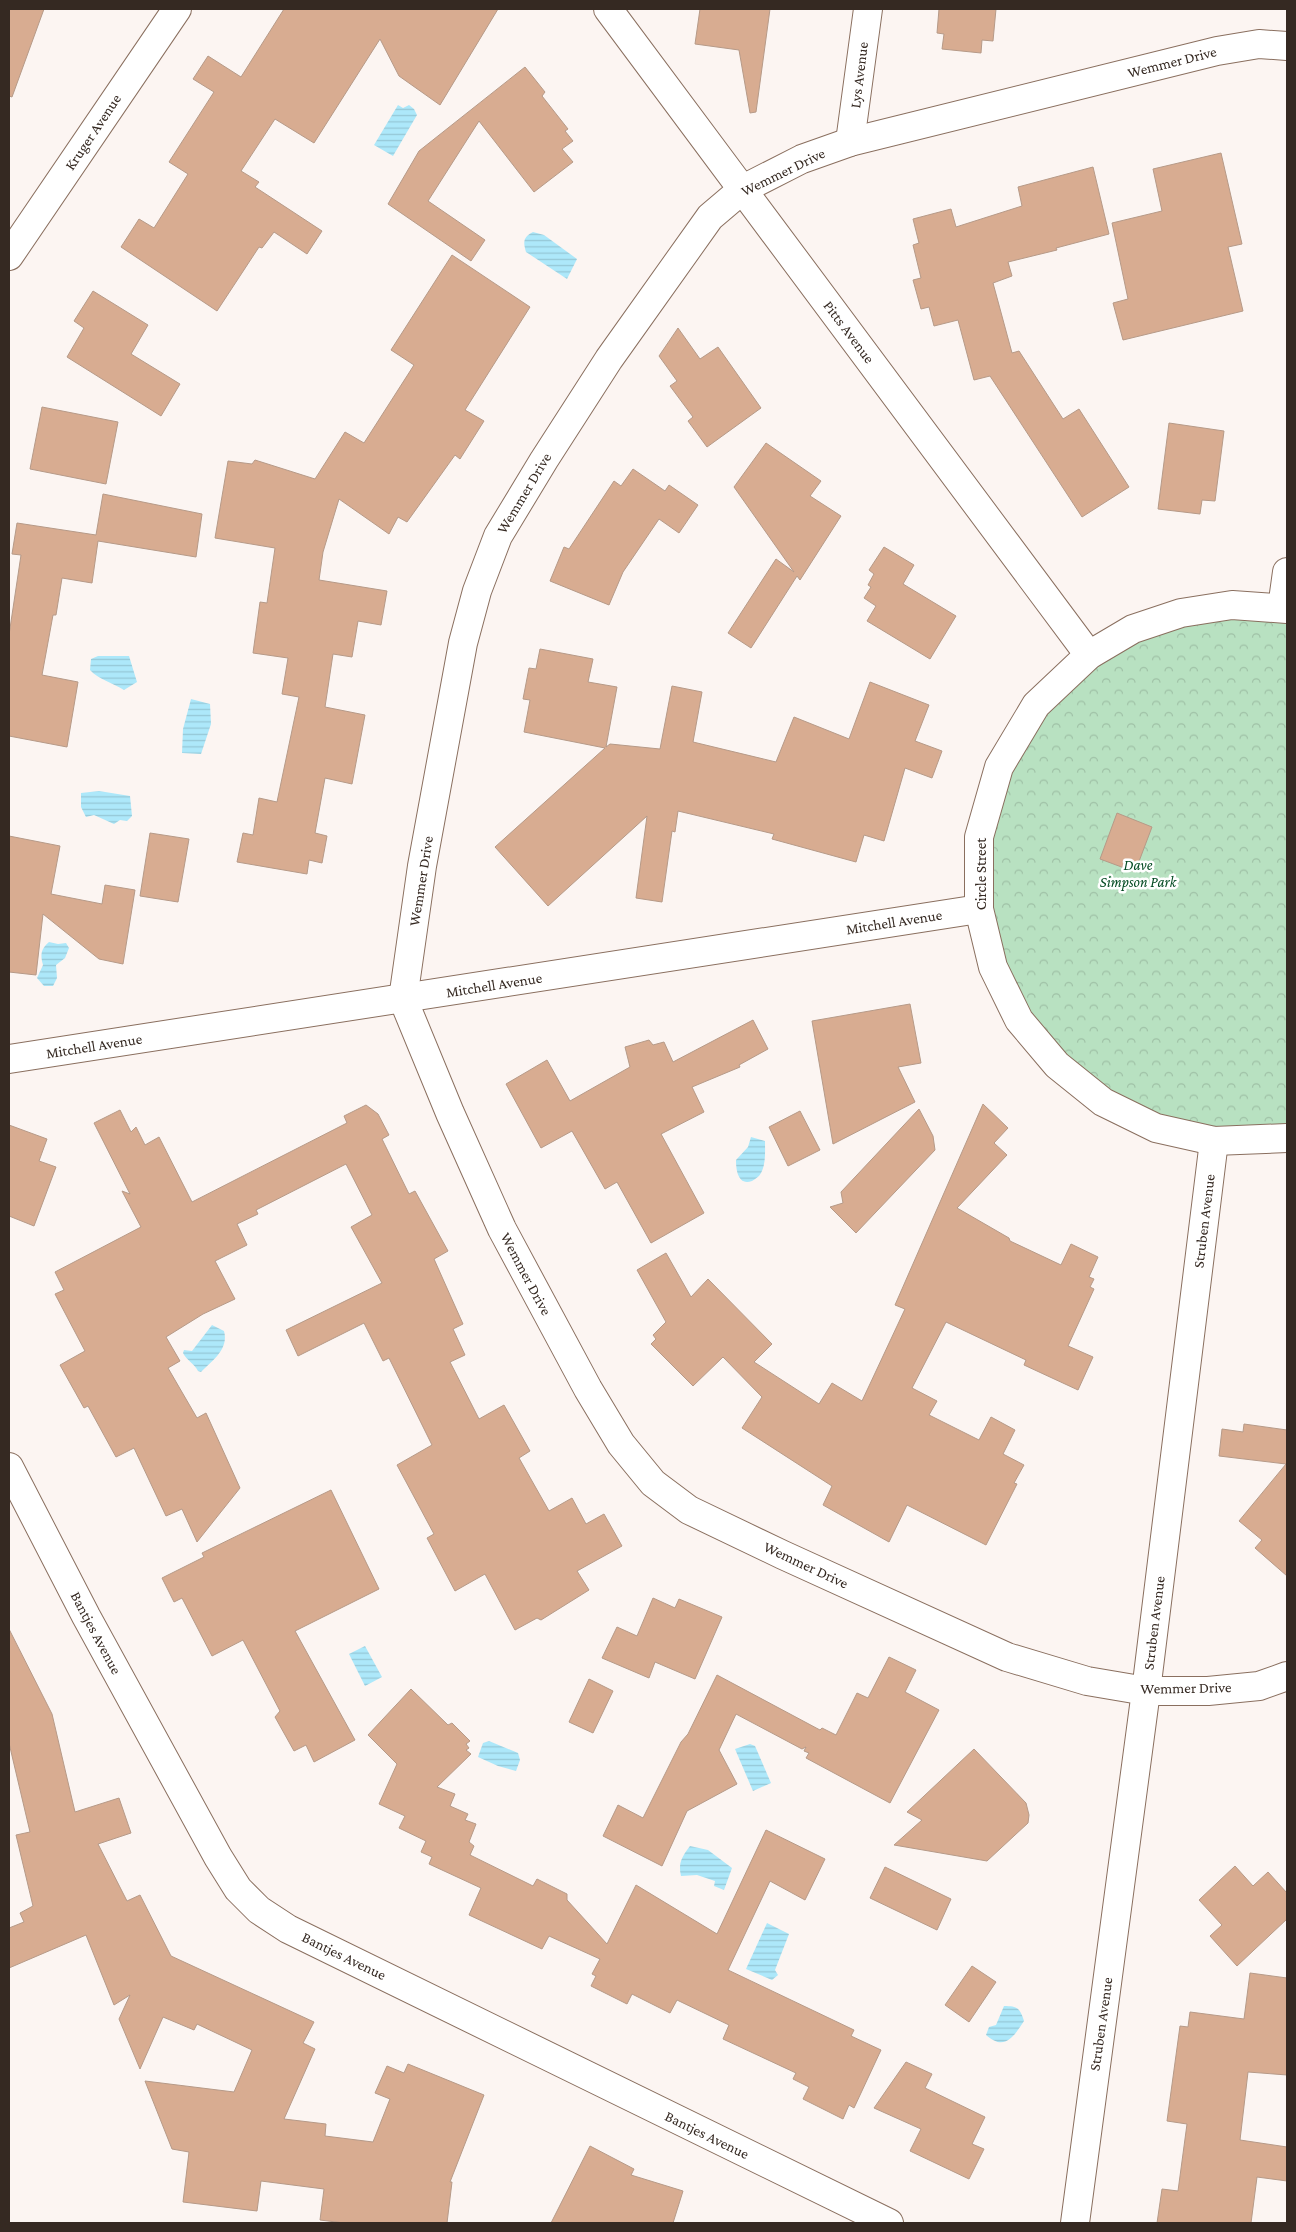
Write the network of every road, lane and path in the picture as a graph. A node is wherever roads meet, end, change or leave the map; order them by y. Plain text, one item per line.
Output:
1 (177, 9) edge
2 (608, 9) edge
3 (868, 9) edge
4 (1287, 46) edge
5 (850, 142) junction
6 (743, 189) junction
7 (9, 256) edge
8 (1287, 572) edge
9 (1285, 608) edge
10 (1089, 655) junction
11 (979, 909) junction
12 (403, 999) junction
13 (9, 1060) edge
14 (1287, 1138) edge
15 (1214, 1141) junction
16 (9, 1468) edge
17 (1287, 1676) edge
18 (1146, 1691) junction
19 (889, 2223) edge
20 (1075, 2223) edge

1 - 7 street, Kruger Avenue
2 - 6 street, Pitts Avenue
3 - 5 street, Lys Avenue
4 - 5 street, Wemmer Drive
5 - 6 street, Wemmer Drive
6 - 10 street, Pitts Avenue
6 - 12 street, Wemmer Drive
8 - 9 street
9 - 10 street, Circle Street
10 - 11 street, Circle Street
11 - 12 street, Mitchell Avenue
11 - 15 street, Circle Street
12 - 13 street, Mitchell Avenue
12 - 18 street, Wemmer Drive
14 - 15 street, Circle Street
15 - 18 street, Struben Avenue
16 - 19 street, Bantjes Avenue
17 - 18 street, Wemmer Drive
18 - 20 street, Struben Avenue

